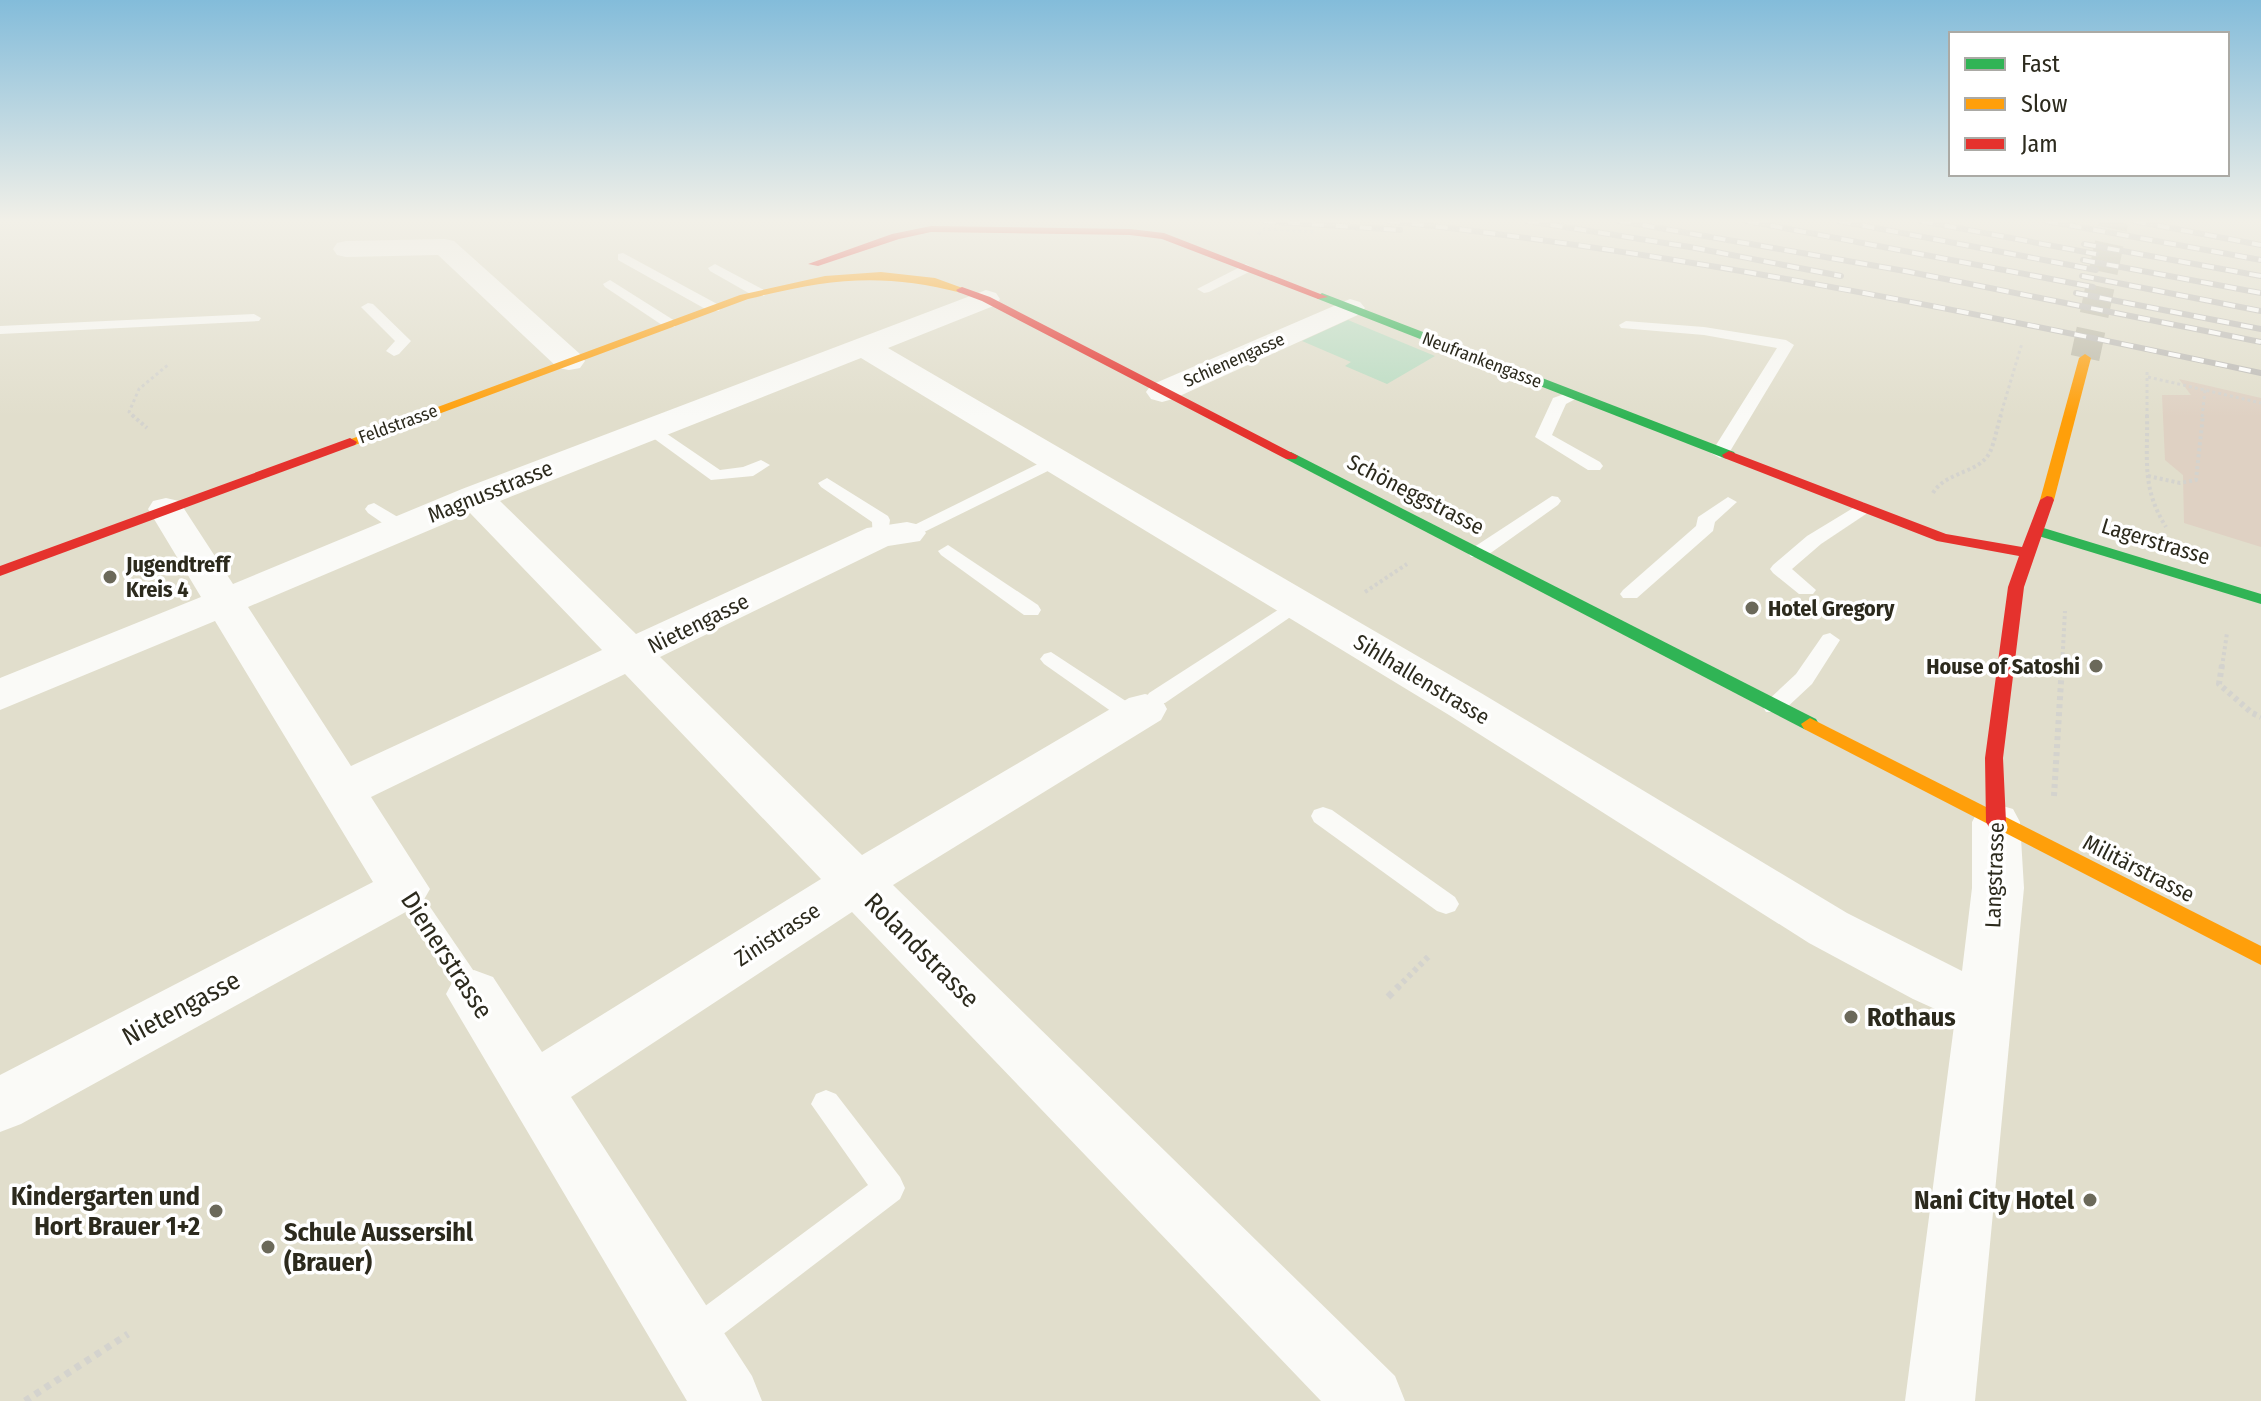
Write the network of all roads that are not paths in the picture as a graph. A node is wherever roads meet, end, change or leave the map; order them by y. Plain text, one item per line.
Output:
1 (488, 286) edge
2 (614, 286) edge
3 (675, 286) edge
4 (747, 286) edge
5 (784, 286) edge
6 (950, 286) edge
7 (1209, 286) edge
8 (1294, 286) edge
9 (1204, 289) dead end
10 (759, 293) junction
11 (986, 299) junction
12 (368, 307) dead end
13 (714, 308) junction
14 (1350, 308) junction
15 (254, 318) dead end
16 (670, 324) junction
17 (1626, 325) dead end
18 (0, 330) edge
19 (863, 346) junction
20 (394, 351) dead end
21 (2085, 358) tunnel mouth
22 (569, 361) junction
23 (1162, 392) junction
24 (1573, 396) junction
25 (651, 428) junction
26 (1720, 453) junction
27 (1054, 461) junction
28 (761, 465) dead end
29 (1594, 466) dead end
30 (827, 483) dead end
31 (475, 497) junction
32 (1552, 501) dead end
33 (1728, 502) dead end
34 (1863, 508) junction
35 (166, 509) junction
36 (2037, 531) junction
37 (917, 538) junction
38 (1478, 553) junction
39 (2028, 553) junction
40 (0, 571) edge
41 (1806, 590) dead end
42 (1630, 594) dead end
43 (2261, 599) edge
44 (225, 601) junction
45 (1298, 603) junction
46 (1031, 610) dead end
47 (1830, 640) dead end
48 (633, 654) junction
49 (1051, 659) dead end
50 (0, 695) edge
51 (1774, 707) junction
52 (1145, 708) junction
53 (343, 790) junction
54 (1323, 816) dead end
55 (1996, 822) junction
56 (856, 883) junction
57 (404, 889) junction
58 (1446, 904) dead end
59 (2261, 956) edge
60 (474, 994) joint
61 (1985, 1005) junction
62 (534, 1089) junction
63 (826, 1104) dead end
64 (0, 1105) edge
65 (689, 1340) junction
66 (727, 1401) edge
67 (1370, 1401) edge
68 (1940, 1401) edge

1 - 22 street
2 - 16 lane
3 - 13 lane
4 - 10 lane
5 - 10 street, Feldstrasse
6 - 11 street, Schöneggstrasse
7 - 9 lane
8 - 14 street, Neufrankengasse
10 - 13 street, Feldstrasse
11 - 19 street, Magnusstrasse
11 - 23 street, Schöneggstrasse
12 - 20 lane
13 - 16 street, Feldstrasse
14 - 23 street, Schienengasse
14 - 24 street, Neufrankengasse
15 - 18 lane
16 - 22 street, Feldstrasse
17 - 26 lane
19 - 25 street, Magnusstrasse
19 - 27 street, Sihlhallenstrasse
21 - 36 street, Langstrasse
22 - 35 street, Feldstrasse
23 - 38 street, Schöneggstrasse
24 - 26 street, Neufrankengasse
24 - 29 lane
25 - 28 lane
25 - 31 street, Magnusstrasse
26 - 34 street, Neufrankengasse
27 - 37 lane, Nietengasse
27 - 45 street, Sihlhallenstrasse
30 - 37 lane
31 - 44 street, Magnusstrasse
31 - 48 street, Rolandstrasse
32 - 38 lane
33 - 42 lane
34 - 39 street, Neufrankengasse
34 - 41 lane
35 - 40 street, Feldstrasse
35 - 44 street, Dienerstrasse
36 - 39 street, Langstrasse
36 - 43 street, Lagerstrasse
37 - 46 lane
37 - 48 street, Nietengasse
38 - 51 street, Schöneggstrasse
39 - 55 street, Langstrasse
44 - 50 street, Magnusstrasse
44 - 53 street, Dienerstrasse
45 - 52 lane, Zinistrasse
45 - 61 street, Sihlhallenstrasse
47 - 51 lane
48 - 53 street, Nietengasse
48 - 56 street, Rolandstrasse
49 - 52 lane
51 - 55 street, Schöneggstrasse
52 - 56 street, Zinistrasse
53 - 57 street, Dienerstrasse
54 - 58 lane
55 - 59 street, Militärstrasse
55 - 61 street, Langstrasse
56 - 62 street, Zinistrasse
56 - 67 street, Rolandstrasse
57 - 60 lane, Dienerstrasse
57 - 64 street, Nietengasse
60 - 62 street, Dienerstrasse
61 - 68 street, Langstrasse
62 - 65 street, Dienerstrasse
63 - 65 lane
65 - 66 street, Dienerstrasse

